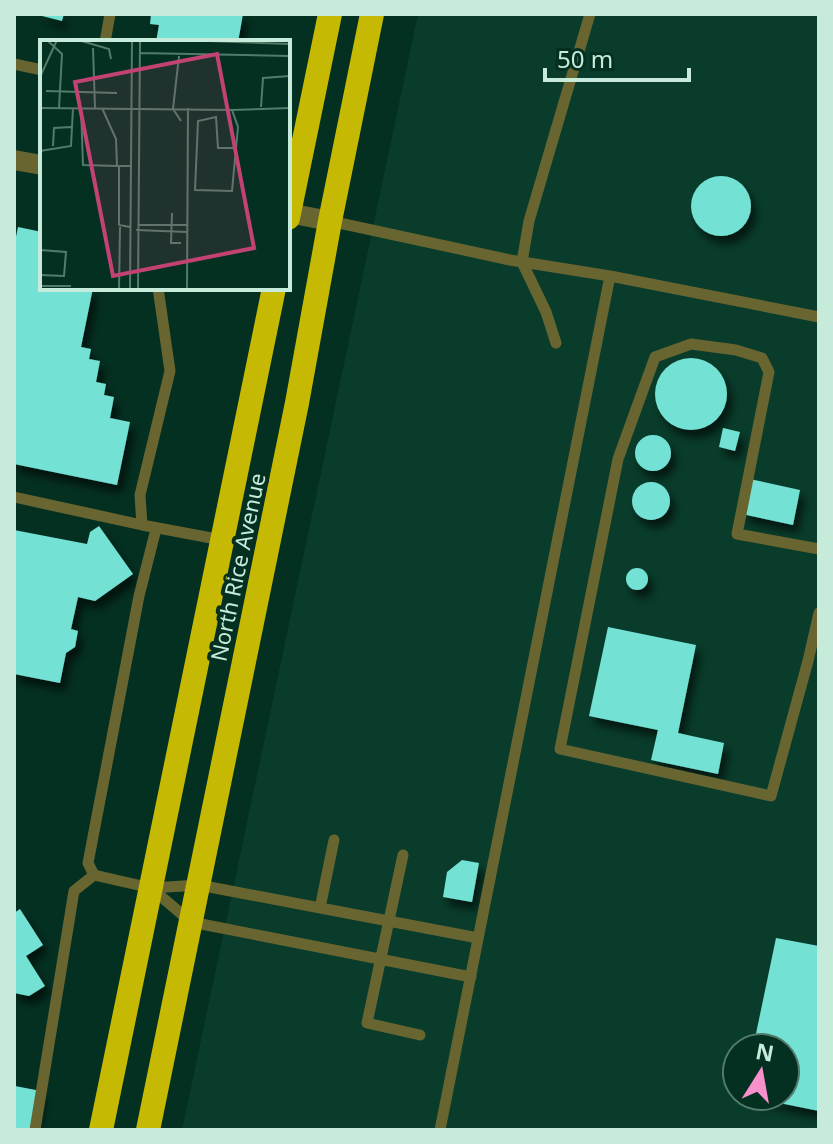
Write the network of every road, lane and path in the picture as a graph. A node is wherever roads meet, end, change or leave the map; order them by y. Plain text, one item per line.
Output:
1 (110, 14) edge
2 (330, 14) edge
3 (372, 14) edge
4 (590, 14) edge
5 (105, 40) edge
6 (14, 64) edge
7 (40, 70) edge
8 (14, 160) edge
9 (40, 165) edge
10 (290, 205) edge
11 (290, 215) edge
12 (330, 221) junction
13 (522, 262) junction
14 (610, 276) junction
15 (158, 290) edge
16 (274, 290) edge
17 (819, 317) edge
18 (556, 343) dead end
19 (14, 497) edge
20 (142, 525) junction
21 (156, 529) junction
22 (222, 540) junction
23 (819, 549) edge
24 (819, 613) edge
25 (334, 840) dead end
26 (403, 855) dead end
27 (94, 875) junction
28 (199, 885) junction
29 (151, 888) junction
30 (320, 908) junction
31 (191, 922) junction
32 (389, 923) junction
33 (478, 938) junction
34 (381, 959) junction
35 (471, 977) junction
36 (420, 1035) dead end
37 (35, 1130) edge
38 (101, 1130) edge
39 (148, 1130) edge
40 (440, 1130) edge

1 - 5 lane
2 - 10 highway
3 - 12 highway, North Rice Avenue
4 - 13 lane
6 - 7 lane
8 - 9 street
11 - 12 street
12 - 13 lane
12 - 28 highway, North Rice Avenue
13 - 14 lane
13 - 18 lane
14 - 17 lane
14 - 33 lane
15 - 20 lane
16 - 22 highway, North Rice Avenue
19 - 20 lane
20 - 21 lane
21 - 22 lane
21 - 27 lane
22 - 29 highway, North Rice Avenue
23 - 24 lane
25 - 30 lane
26 - 32 lane
27 - 29 lane
27 - 37 lane
28 - 29 lane
28 - 30 lane
28 - 31 highway, North Rice Avenue
29 - 31 lane
29 - 38 highway, North Rice Avenue
30 - 32 lane
31 - 34 lane
31 - 39 highway, North Rice Avenue
32 - 33 lane
32 - 34 lane
33 - 35 lane
34 - 35 lane
34 - 36 lane
35 - 40 lane

